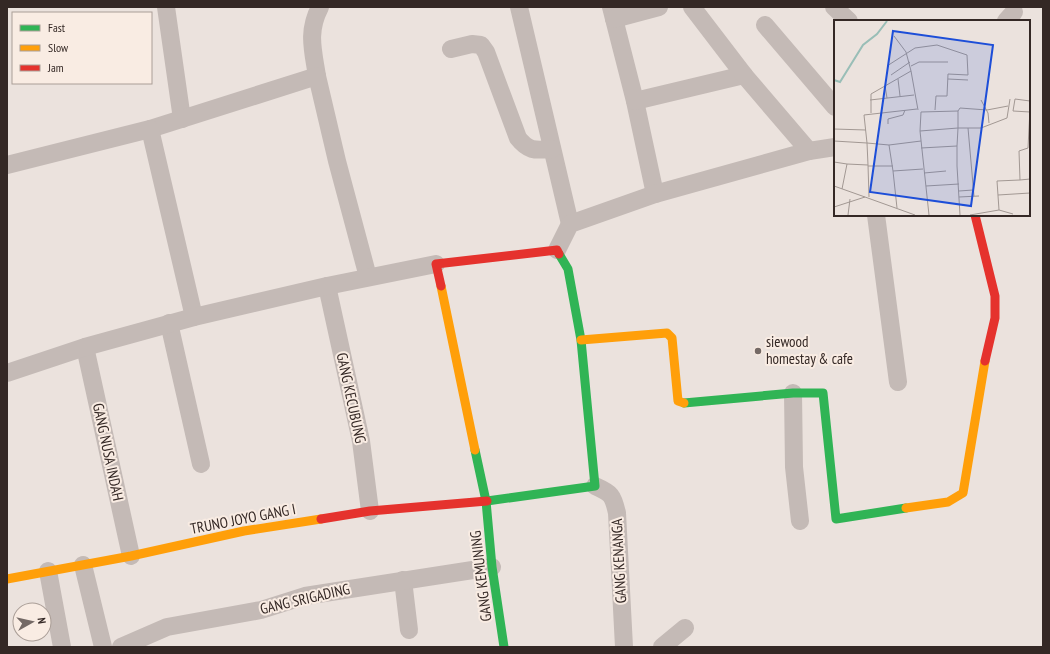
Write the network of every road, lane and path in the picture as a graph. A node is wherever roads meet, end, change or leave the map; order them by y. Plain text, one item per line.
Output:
1 (166, 7) edge
2 (320, 7) edge
3 (519, 7) edge
4 (659, 7) edge
5 (692, 7) edge
6 (834, 7) edge
7 (612, 13) edge
8 (848, 20) edge
9 (765, 25) dead end
10 (451, 49) dead end
11 (744, 75) junction
12 (318, 76) junction
13 (635, 101) junction
14 (834, 105) edge
15 (182, 119) junction
16 (150, 129) junction
17 (834, 147) edge
18 (552, 149) junction
19 (809, 151) junction
20 (7, 165) edge
21 (655, 194) junction
22 (876, 216) edge
23 (975, 216) edge
24 (570, 224) junction
25 (557, 250) junction
26 (436, 264) junction
27 (368, 277) junction
28 (327, 286) junction
29 (194, 317) junction
30 (169, 323) junction
31 (582, 340) junction
32 (85, 347) junction
33 (7, 373) edge
34 (898, 382) dead end
35 (793, 393) junction
36 (202, 464) dead end
37 (595, 486) junction
38 (486, 501) junction
39 (370, 511) junction
40 (800, 521) dead end
41 (131, 556) junction
42 (83, 565) junction
43 (492, 567) junction
44 (48, 571) junction
45 (7, 579) edge
46 (403, 580) junction
47 (685, 628) dead end
48 (409, 630) dead end
49 (145, 642) edge
50 (62, 647) edge
51 (103, 647) edge
52 (121, 647) edge
53 (504, 647) edge
54 (624, 647) edge
55 (662, 647) edge

1 - 15 street
2 - 12 street
3 - 18 street
4 - 7 street
5 - 11 street
6 - 8 street
7 - 13 street
9 - 14 street
10 - 18 street
11 - 13 street
11 - 19 street
12 - 15 street
12 - 27 street
13 - 21 street
15 - 16 street
16 - 20 street
16 - 29 street
17 - 19 street
18 - 24 street
19 - 21 street
21 - 24 street
22 - 34 street
23 - 35 street
24 - 25 street
25 - 26 street
25 - 31 street
26 - 27 street
26 - 38 street, GANG KEMUNING
27 - 28 street
28 - 29 street
28 - 39 street, GANG KECUBUNG
29 - 30 street
30 - 32 street
30 - 36 street
31 - 35 street
31 - 37 street
32 - 33 street
32 - 41 street, GANG NUSA INDAH
35 - 40 street
37 - 38 street, TRUNO JOYO GANG I
37 - 54 street, GANG KENANGA
38 - 39 street, TRUNO JOYO GANG I
38 - 43 street, GANG KEMUNING
39 - 41 street, TRUNO JOYO GANG I
41 - 42 street, TRUNO JOYO GANG I
42 - 44 street, TRUNO JOYO GANG I
42 - 51 street
43 - 46 street, GANG SRIGADING
43 - 53 street, GANG KEMUNING
44 - 45 street, TRUNO JOYO GANG I
44 - 50 street
46 - 48 street
46 - 49 street, GANG SRIGADING
47 - 55 street
49 - 52 street, GANG SRIGADING

